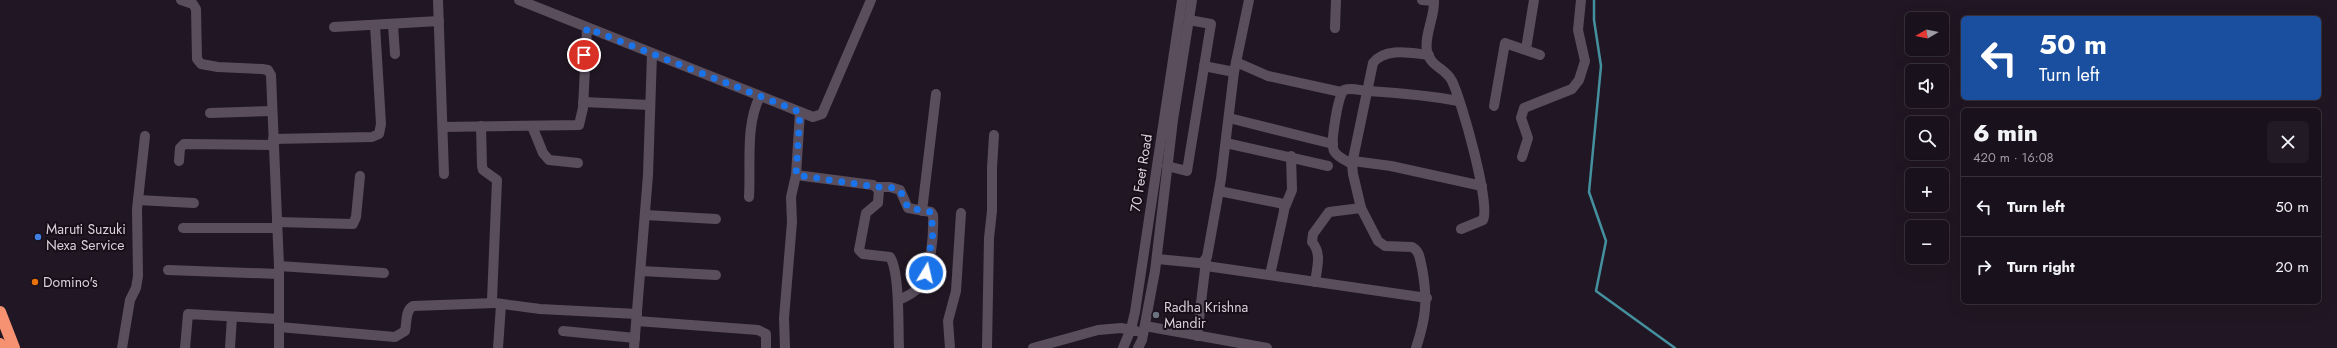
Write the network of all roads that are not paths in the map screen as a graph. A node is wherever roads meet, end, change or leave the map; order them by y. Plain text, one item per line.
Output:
1 (181, 0) edge
2 (438, 0) edge
3 (519, 0) edge
4 (871, 0) edge
5 (1182, 0) edge
6 (1192, 0) edge
7 (1249, 0) edge
8 (1336, 0) edge
9 (1422, 0) edge
10 (1534, 0) edge
11 (1581, 0) edge
12 (1434, 1) edge
13 (1189, 20) junction
14 (439, 21) junction
15 (375, 25) junction
16 (394, 25) junction
17 (334, 27) dead end
18 (587, 28) junction
19 (1335, 28) dead end
20 (1526, 49) junction
21 (395, 54) dead end
22 (652, 54) junction
23 (1429, 55) junction
24 (1540, 55) dead end
25 (1204, 66) junction
26 (1235, 67) junction
27 (1366, 91) junction
28 (1341, 92) junction
29 (936, 94) dead end
30 (760, 96) junction
31 (1458, 101) junction
32 (583, 102) junction
33 (650, 105) junction
34 (1494, 106) dead end
35 (272, 111) junction
36 (800, 112) junction
37 (210, 113) dead end
38 (1229, 118) junction
39 (481, 126) junction
40 (532, 126) junction
41 (443, 127) junction
42 (994, 135) dead end
43 (145, 136) dead end
44 (273, 142) junction
45 (1226, 143) junction
46 (1333, 144) junction
47 (1291, 156) junction
48 (1522, 157) dead end
49 (179, 161) dead end
50 (1352, 162) junction
51 (578, 163) dead end
52 (1167, 166) junction
53 (1328, 166) dead end
54 (444, 174) dead end
55 (796, 175) junction
56 (360, 176) dead end
57 (1482, 186) junction
58 (877, 187) junction
59 (1219, 191) junction
60 (749, 197) dead end
61 (138, 200) junction
62 (194, 203) dead end
63 (1285, 207) junction
64 (1361, 208) junction
65 (922, 211) junction
66 (962, 213) dead end
67 (645, 215) junction
68 (716, 219) dead end
69 (277, 225) junction
70 (183, 228) dead end
71 (1462, 229) dead end
72 (1157, 260) junction
73 (1206, 262) junction
74 (168, 270) dead end
75 (279, 270) junction
76 (641, 271) junction
77 (384, 272) dead end
78 (716, 275) dead end
79 (1270, 275) junction
80 (1315, 282) junction
81 (1427, 298) junction
82 (898, 300) junction
83 (498, 304) junction
84 (0, 312) edge
85 (232, 317) junction
86 (637, 317) junction
87 (279, 323) junction
88 (1131, 329) junction
89 (563, 331) dead end
90 (1197, 336) junction
91 (1143, 339) edge
92 (635, 343) edge
93 (0, 344) edge
94 (2, 348) edge
95 (14, 348) edge
96 (122, 348) edge
97 (185, 348) edge
98 (230, 348) edge
99 (279, 348) edge
100 (498, 348) edge
101 (766, 348) edge
102 (785, 348) edge
103 (899, 348) edge
104 (950, 348) edge
105 (987, 348) edge
106 (1033, 348) edge
107 (1124, 348) edge
108 (1267, 348) edge
109 (1416, 348) edge

1 - 35 street
2 - 14 street
3 - 18 street
4 - 36 street
5 - 88 street, 70 Feet Road
6 - 13 street, 70 Feet Road
7 - 26 street
8 - 19 street
9 - 12 street
10 - 20 street
11 - 48 street
12 - 23 street
13 - 25 street
13 - 52 street, 70 Feet Road
14 - 16 street
14 - 41 street
15 - 16 street
15 - 17 street
15 - 44 street
16 - 21 street
18 - 22 street
18 - 32 street
20 - 24 street
20 - 34 street
22 - 30 street
22 - 33 street
23 - 27 street
23 - 31 street
25 - 26 street
25 - 52 street
26 - 28 street
26 - 38 street
27 - 28 street
27 - 31 street
27 - 50 street
28 - 46 street
29 - 65 street
30 - 36 street
30 - 60 street
31 - 57 street
32 - 33 street
32 - 40 street
33 - 67 street
35 - 37 street
35 - 44 street
36 - 55 street
38 - 45 street
38 - 46 street
39 - 40 street
39 - 41 street
39 - 83 street
40 - 51 street
41 - 54 street
42 - 105 street
43 - 61 street
44 - 49 street
44 - 69 street
45 - 47 street
45 - 59 street
46 - 50 street
47 - 53 street
47 - 63 street
50 - 57 street
50 - 64 street
52 - 72 street, 70 Feet Road
55 - 58 street
55 - 102 street
56 - 69 street
57 - 71 street
58 - 65 street
58 - 82 street
59 - 63 street
59 - 73 street
61 - 62 street
61 - 96 street
63 - 79 street
64 - 80 street
64 - 81 street
65 - 82 street
66 - 104 street
67 - 68 street
67 - 76 street
69 - 70 street
69 - 75 street
72 - 73 street
72 - 91 street, 70 Feet Road
73 - 79 street
73 - 90 street
74 - 75 street
75 - 77 street
75 - 87 street
76 - 78 street
76 - 86 street
79 - 80 street
80 - 81 street
81 - 109 street
82 - 103 street
83 - 86 street
83 - 87 street
83 - 100 street
84 - 95 highway
85 - 87 street
85 - 97 street
85 - 98 street
86 - 92 street
86 - 101 street
87 - 99 street
88 - 91 street
88 - 106 street
88 - 107 street, 70 Feet Road
89 - 92 street
90 - 91 street
90 - 108 street
93 - 94 highway

